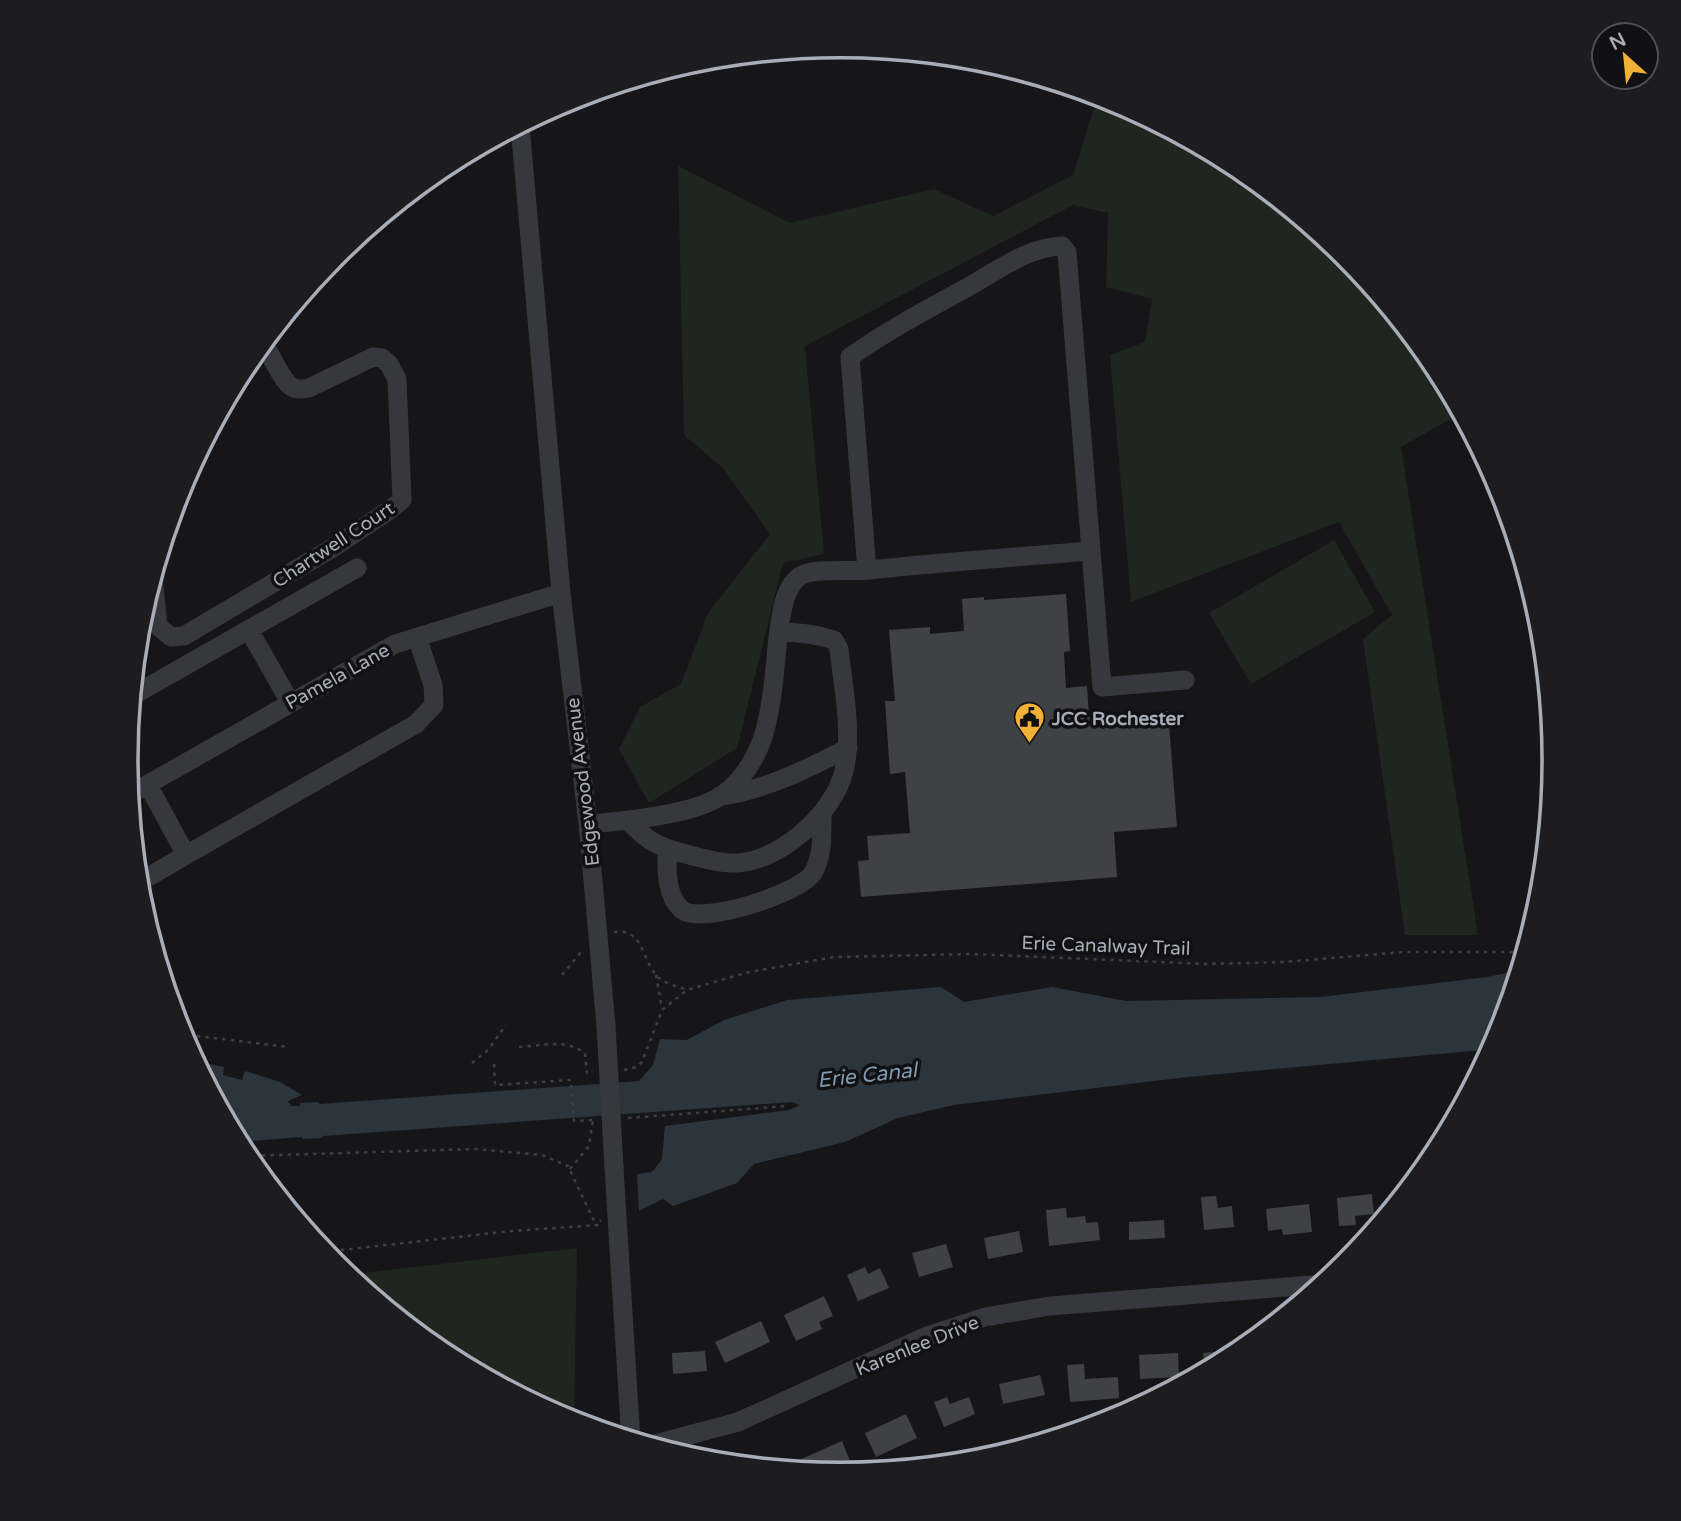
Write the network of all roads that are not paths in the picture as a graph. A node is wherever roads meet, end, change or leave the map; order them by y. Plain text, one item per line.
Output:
1 (521, 135) edge
2 (269, 352) edge
3 (1091, 551) junction
4 (357, 568) dead end
5 (867, 570) junction
6 (561, 593) junction
7 (156, 604) edge
8 (249, 629) junction
9 (779, 632) junction
10 (417, 637) junction
11 (1185, 680) dead end
12 (142, 690) edge
13 (290, 702) junction
14 (848, 748) junction
15 (148, 785) junction
16 (139, 790) edge
17 (721, 796) junction
18 (822, 815) junction
19 (629, 822) junction
20 (588, 824) junction
21 (667, 848) junction
22 (186, 855) junction
23 (148, 877) edge
24 (1308, 1285) edge
25 (630, 1431) edge
26 (667, 1441) edge

1 - 6 street, Edgewood Avenue
2 - 7 street, Chartwell Court
3 - 5 street
3 - 5 street
3 - 11 street
4 - 8 street
5 - 9 street
6 - 10 street, Pamela Lane
6 - 20 street, Edgewood Avenue
8 - 12 street
8 - 13 street
9 - 14 street
9 - 17 street
10 - 13 street, Pamela Lane
10 - 22 street
13 - 15 street, Pamela Lane
14 - 17 street
14 - 18 street
15 - 16 street, Pamela Lane
15 - 22 street
17 - 19 street
18 - 21 street
18 - 21 street
19 - 20 street
19 - 21 street
20 - 25 street, Edgewood Avenue, bridge
22 - 23 street
24 - 26 street, Karenlee Drive

